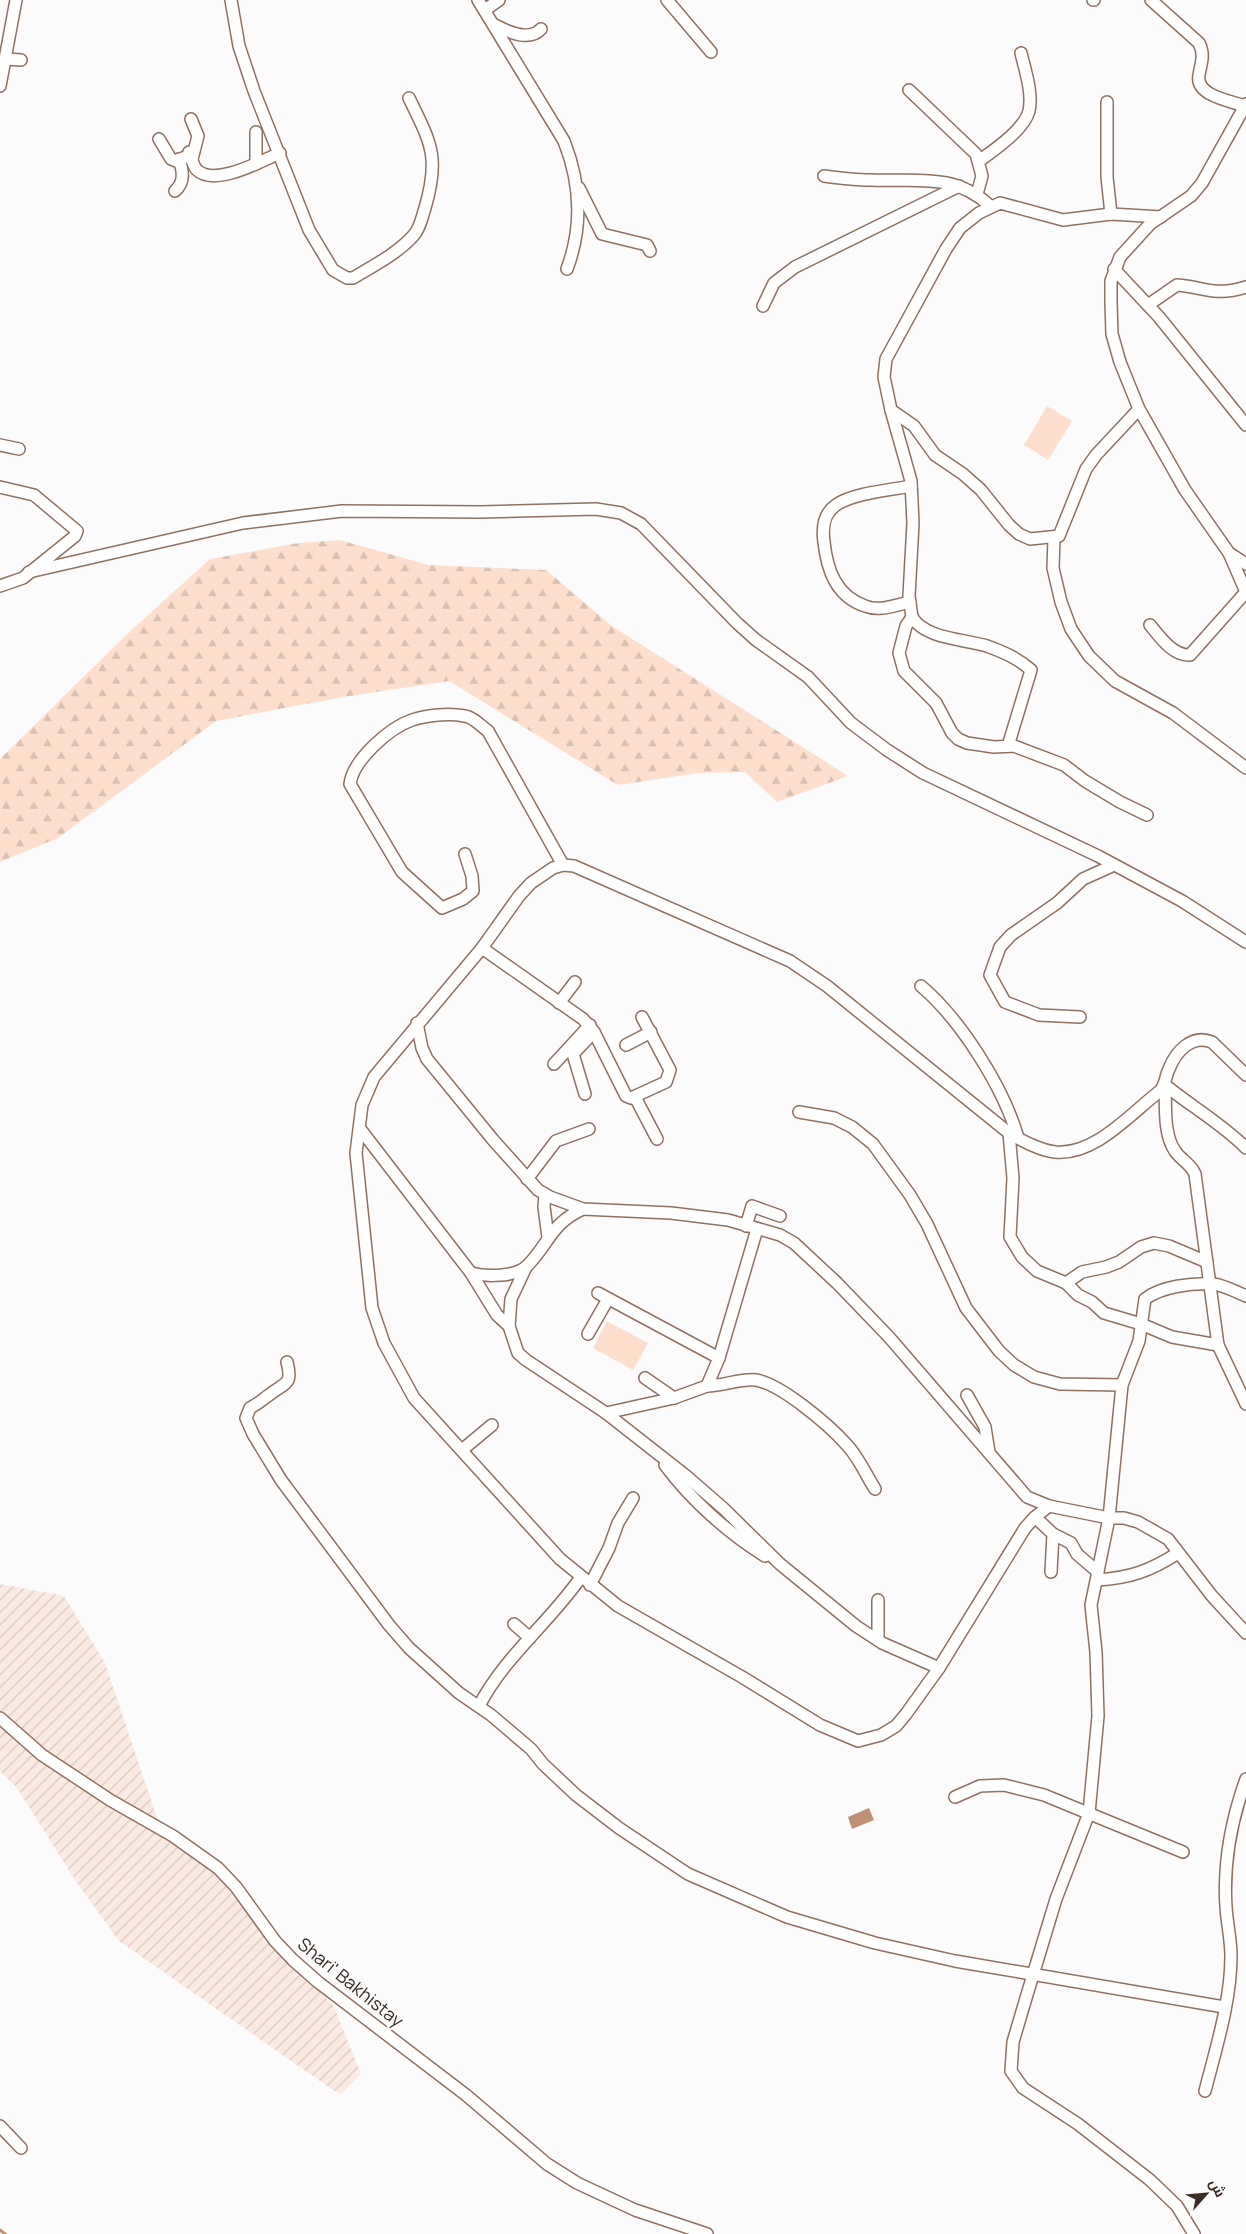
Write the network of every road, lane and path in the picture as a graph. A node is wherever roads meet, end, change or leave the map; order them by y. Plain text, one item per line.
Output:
1 (16, 0) edge
2 (231, 0) edge
3 (498, 0) edge
4 (667, 0) edge
5 (1151, 0) edge
6 (482, 5) edge
7 (494, 24) junction
8 (541, 29) dead end
9 (710, 52) dead end
10 (1021, 53) dead end
11 (6, 58) junction
12 (21, 60) dead end
13 (0, 86) edge
14 (909, 90) dead end
15 (410, 98) dead end
16 (1107, 102) dead end
17 (1245, 105) edge
18 (191, 119) dead end
19 (256, 132) dead end
20 (159, 140) dead end
21 (280, 153) junction
22 (188, 156) junction
23 (979, 161) junction
24 (256, 164) junction
25 (824, 176) dead end
26 (576, 182) junction
27 (959, 186) junction
28 (175, 192) dead end
29 (977, 194) junction
30 (990, 206) junction
31 (1111, 214) junction
32 (1161, 217) junction
33 (650, 251) dead end
34 (1114, 268) junction
35 (567, 269) dead end
36 (1246, 287) edge
37 (1148, 305) junction
38 (763, 306) dead end
39 (1139, 408) junction
40 (891, 410) junction
41 (1246, 425) edge
42 (0, 445) edge
43 (19, 448) dead end
44 (911, 486) junction
45 (0, 487) edge
46 (1054, 538) junction
47 (1229, 552) junction
48 (1246, 564) edge
49 (29, 572) junction
50 (0, 586) edge
51 (1246, 592) edge
52 (910, 602) junction
53 (912, 617) junction
54 (1150, 625) dead end
55 (1008, 746) junction
56 (1246, 768) edge
57 (1147, 815) dead end
58 (465, 854) dead end
59 (562, 865) junction
60 (1114, 866) junction
61 (1246, 942) edge
62 (482, 948) junction
63 (575, 982) dead end
64 (921, 986) dead end
65 (559, 1003) junction
66 (642, 1017) dead end
67 (1080, 1017) dead end
68 (417, 1024) junction
69 (592, 1029) junction
70 (651, 1032) junction
71 (626, 1045) dead end
72 (554, 1064) dead end
73 (1246, 1075) edge
74 (1165, 1085) junction
75 (585, 1094) dead end
76 (636, 1097) junction
77 (799, 1112) dead end
78 (589, 1129) dead end
79 (361, 1130) junction
80 (1013, 1135) junction
81 (657, 1139) dead end
82 (1246, 1148) edge
83 (527, 1179) junction
84 (544, 1194) junction
85 (583, 1209) junction
86 (780, 1216) dead end
87 (751, 1227) junction
88 (548, 1237) junction
89 (1207, 1262) junction
90 (526, 1267) junction
91 (472, 1273) junction
92 (1066, 1283) junction
93 (1210, 1285) junction
94 (1246, 1296) edge
95 (1141, 1324) junction
96 (509, 1326) junction
97 (588, 1334) dead end
98 (1218, 1345) junction
99 (719, 1358) junction
100 (287, 1362) dead end
101 (645, 1378) dead end
102 (1122, 1385) junction
103 (707, 1386) junction
104 (967, 1395) dead end
105 (674, 1398) junction
106 (1246, 1404) edge
107 (606, 1413) junction
108 (492, 1424) dead end
109 (462, 1450) junction
110 (990, 1452) junction
111 (875, 1489) dead end
112 (633, 1498) dead end
113 (1049, 1506) junction
114 (1034, 1516) junction
115 (1110, 1518) junction
116 (1053, 1534) junction
117 (1178, 1553) junction
118 (1051, 1572) dead end
119 (1097, 1576) junction
120 (581, 1577) junction
121 (590, 1585) junction
122 (878, 1600) dead end
123 (514, 1624) dead end
124 (1246, 1633) edge
125 (530, 1638) junction
126 (878, 1640) junction
127 (939, 1668) junction
128 (479, 1706) junction
129 (0, 1718) edge
130 (1246, 1780) edge
131 (955, 1797) dead end
132 (1089, 1813) junction
133 (1183, 1852) dead end
134 (1033, 1974) junction
135 (1224, 2007) junction
136 (1205, 2091) dead end
137 (0, 2126) edge
138 (21, 2148) dead end
139 (707, 2234) edge
140 (1194, 2234) edge

1 - 11 street
2 - 21 street
3 - 6 street
4 - 9 street
5 - 17 street
6 - 7 street
7 - 8 street
7 - 26 street
10 - 23 street
11 - 12 street
11 - 13 street
14 - 23 street
15 - 21 street
16 - 31 street
17 - 32 street
18 - 22 street
19 - 24 street
20 - 22 street
21 - 24 street
22 - 24 street
22 - 28 street
23 - 29 street
25 - 27 street
26 - 33 street
26 - 35 street
27 - 29 street
27 - 38 street
29 - 30 street
30 - 31 street
30 - 40 street
31 - 32 street
32 - 34 street
34 - 37 street
34 - 39 street
36 - 37 street
37 - 41 street
39 - 46 street
39 - 47 street
40 - 44 street
40 - 46 street
42 - 43 street
44 - 52 street
44 - 52 street
45 - 49 street
46 - 56 street
47 - 48 street
47 - 51 street
49 - 50 street
49 - 60 street
51 - 54 street
52 - 53 street
53 - 55 street
53 - 55 street
55 - 57 street
58 - 59 street
59 - 62 street
59 - 80 street
60 - 61 street
60 - 67 street
62 - 65 street
62 - 68 street
63 - 65 street
64 - 80 street
65 - 69 street
66 - 70 street
68 - 79 street
68 - 83 street
69 - 72 street
69 - 75 street
69 - 76 street
70 - 71 street
70 - 76 street
73 - 74 street
74 - 80 street
74 - 82 street
74 - 89 street
76 - 81 street
77 - 102 street
78 - 83 street
79 - 91 street
79 - 109 street
80 - 92 street
83 - 84 street
84 - 85 street
84 - 88 street
85 - 87 street
85 - 88 street
86 - 87 street
87 - 99 street
87 - 110 street
88 - 90 street
89 - 92 street
89 - 93 street
90 - 91 street
90 - 96 street
91 - 96 street
92 - 95 street
93 - 94 street
93 - 95 street
93 - 98 street
95 - 98 street
95 - 102 street
96 - 107 street
97 - 99 street
98 - 106 street
99 - 103 street
100 - 128 street
101 - 105 street
102 - 115 street
103 - 105 street
103 - 111 street
104 - 110 street
105 - 107 street
107 - 126 street
108 - 109 street
109 - 120 street
110 - 113 street
112 - 121 street
113 - 114 street
113 - 115 street
114 - 116 street
114 - 127 street
115 - 117 street
115 - 119 street
116 - 118 street
116 - 119 street
117 - 119 street
117 - 124 street
119 - 132 street
120 - 121 street
120 - 125 street
121 - 127 street
122 - 126 street
123 - 125 street
125 - 128 street
126 - 127 street
128 - 134 street
129 - 139 street, Shari' Bakhistay
130 - 135 street
131 - 132 street
132 - 133 street
132 - 134 street
134 - 135 street
134 - 140 street
135 - 136 street
137 - 138 street

